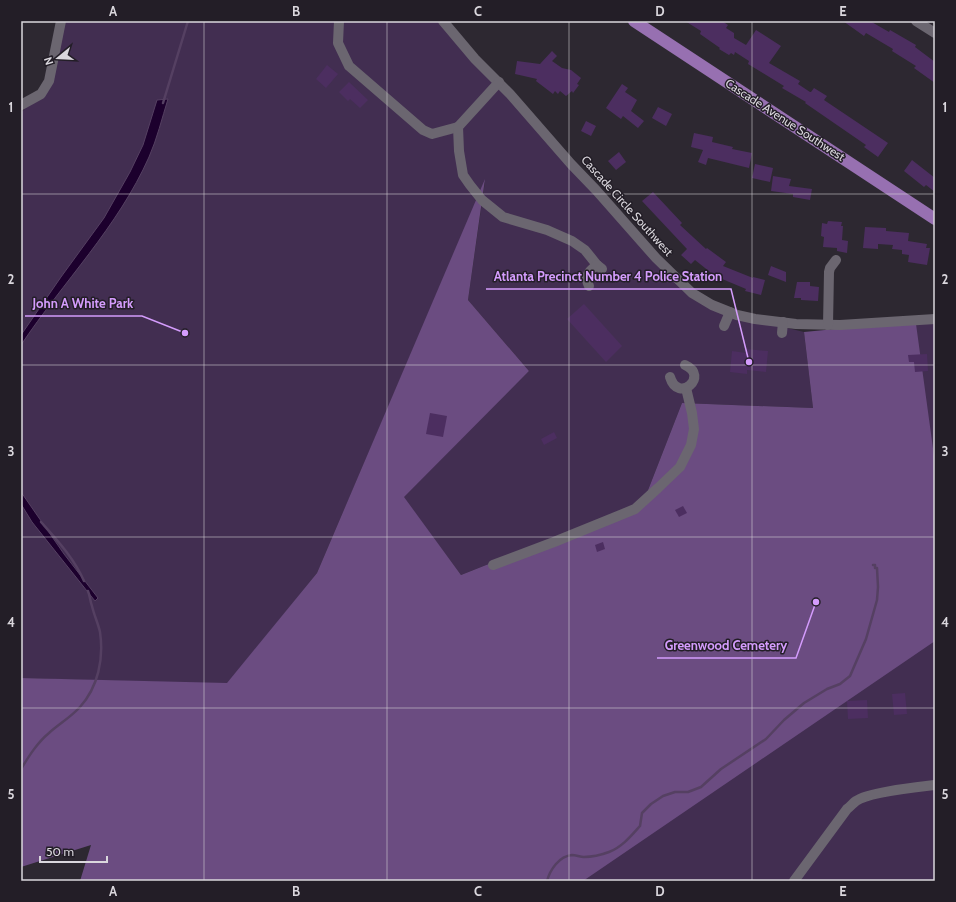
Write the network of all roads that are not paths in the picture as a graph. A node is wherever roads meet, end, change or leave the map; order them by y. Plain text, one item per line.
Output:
1 (61, 21) edge
2 (339, 21) edge
3 (443, 21) edge
4 (634, 21) edge
5 (916, 21) edge
6 (935, 34) edge
7 (499, 82) junction
8 (21, 105) edge
9 (458, 127) junction
10 (935, 219) edge
11 (836, 260) dead end
12 (588, 286) dead end
13 (730, 312) junction
14 (935, 319) edge
15 (783, 322) junction
16 (828, 324) junction
17 (724, 326) dead end
18 (782, 333) dead end
19 (685, 365) dead end
20 (670, 377) dead end
21 (686, 388) junction
22 (493, 565) dead end
23 (935, 785) edge
24 (794, 881) edge

1 - 8 street
2 - 9 street
3 - 7 street, Cascade Circle Southwest
4 - 10 main road, Cascade Avenue Southwest
5 - 6 street
7 - 9 street
7 - 13 street, Cascade Circle Southwest
9 - 12 street
11 - 16 street
13 - 15 street, Cascade Circle Southwest
13 - 17 street
14 - 16 street, Cascade Circle Southwest
15 - 16 street, Cascade Circle Southwest
15 - 18 street
19 - 21 street
20 - 21 street
21 - 22 street
23 - 24 street

